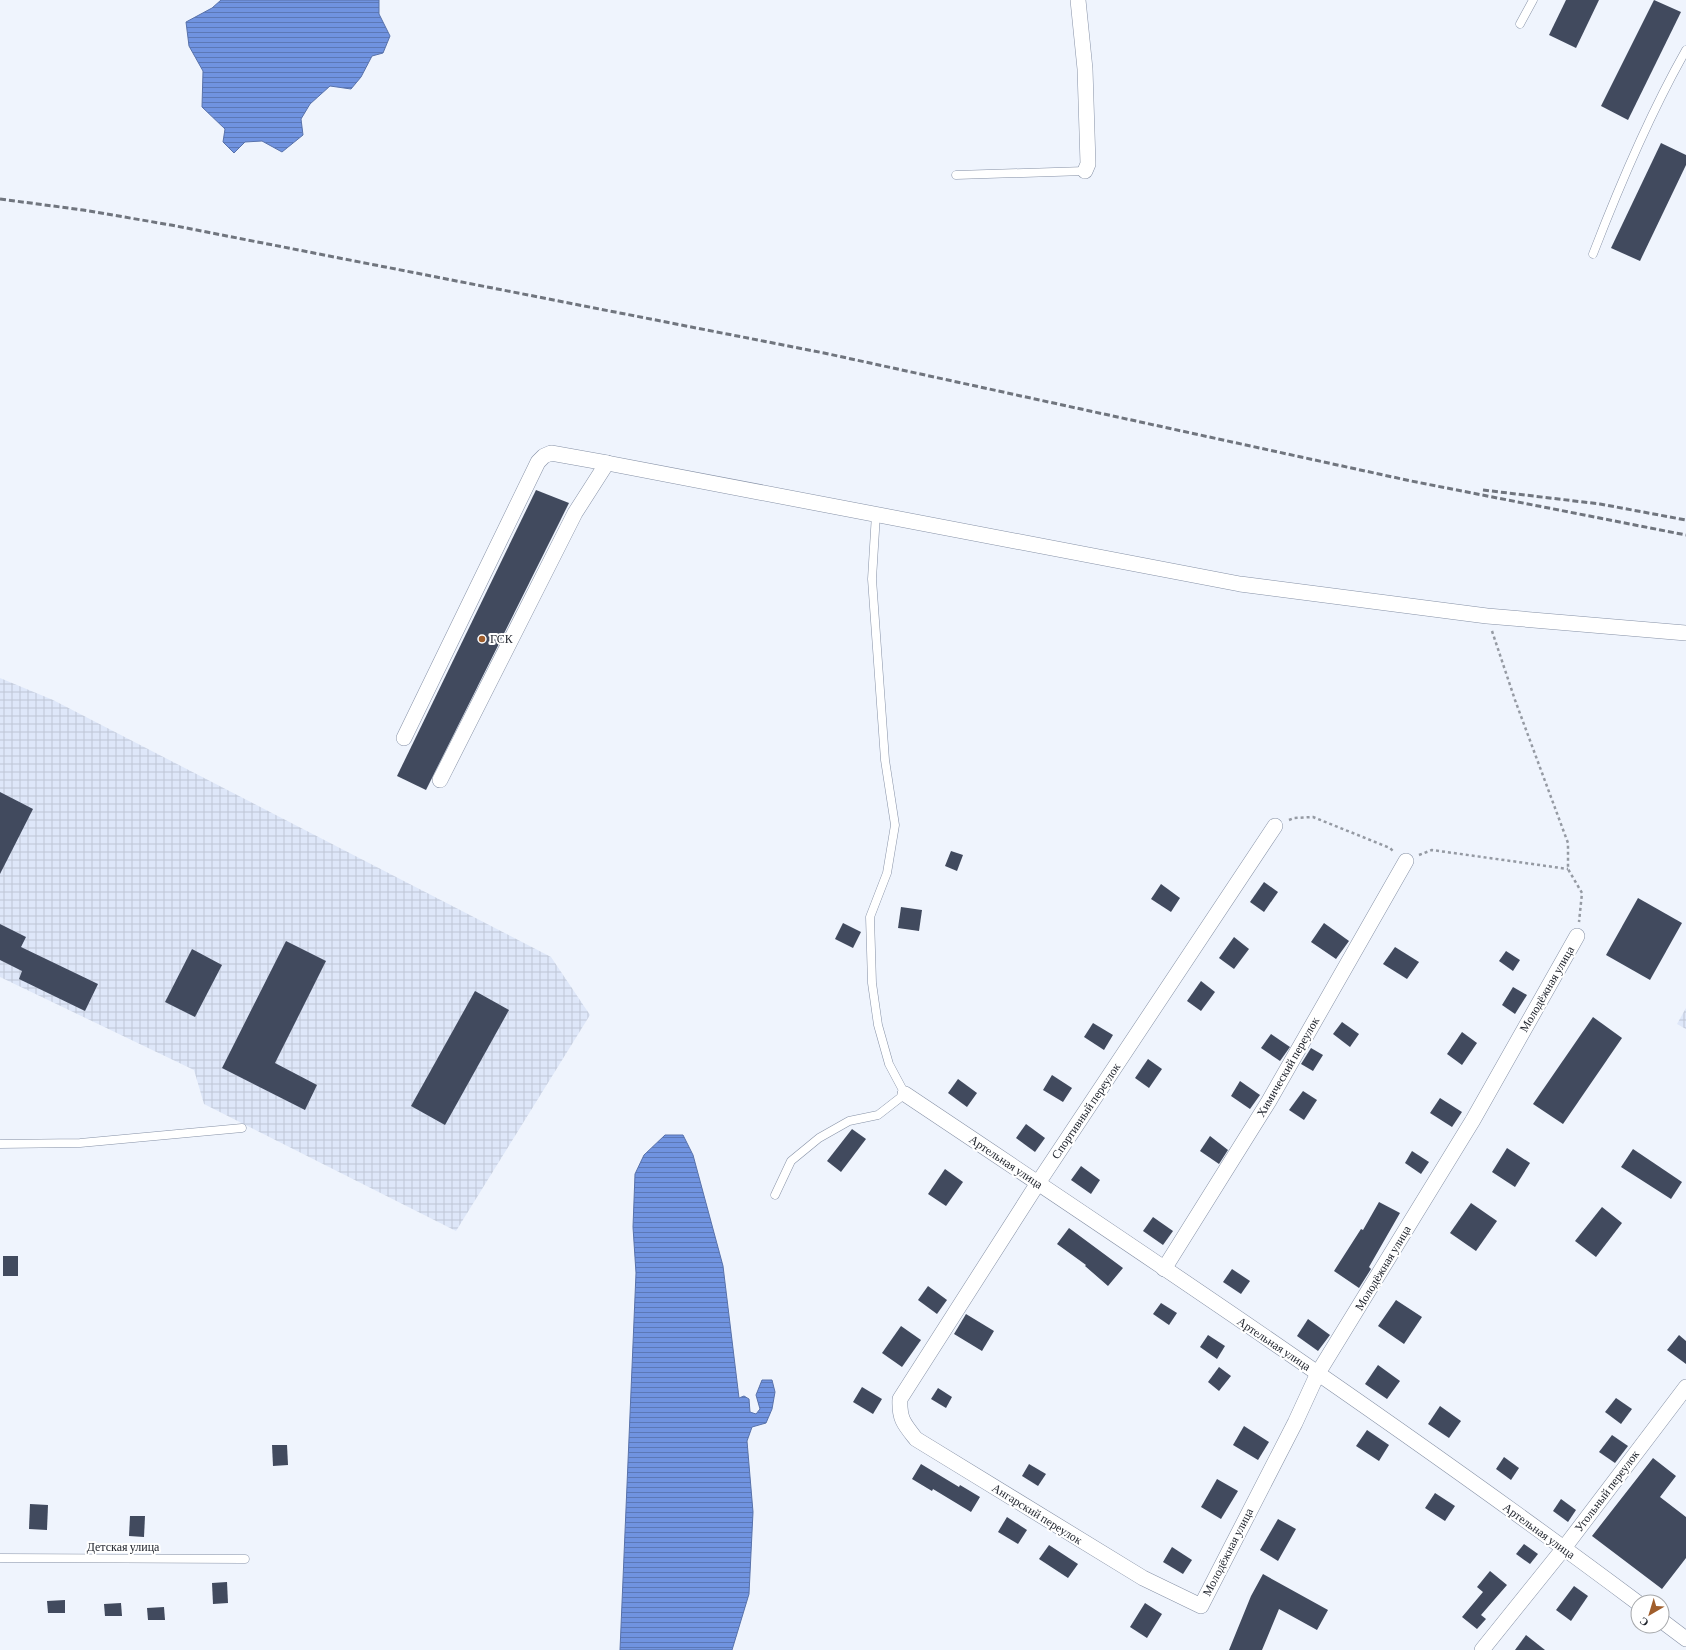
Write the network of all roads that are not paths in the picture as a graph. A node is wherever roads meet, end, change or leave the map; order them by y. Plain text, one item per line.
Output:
1 (1078, 0) edge
2 (1533, 0) edge
3 (1520, 24) dead end
4 (1686, 50) edge
5 (1085, 171) joint
6 (956, 175) dead end
7 (1593, 254) dead end
8 (607, 463) junction
9 (876, 514) junction
10 (1686, 633) edge
11 (404, 738) dead end
12 (440, 780) dead end
13 (1275, 826) road end
14 (1406, 861) road end
15 (1577, 936) road end
16 (905, 1094) junction
17 (242, 1128) dead end
18 (0, 1144) edge
19 (1038, 1183) junction
20 (775, 1195) dead end
21 (1164, 1269) junction
22 (1318, 1373) junction
23 (1686, 1386) edge
24 (900, 1399) joint
25 (1564, 1548) junction
26 (0, 1558) edge
27 (245, 1559) dead end
28 (1630, 1597) edge
29 (1201, 1606) joint
30 (1670, 1627) edge
31 (1686, 1639) edge
32 (1482, 1650) edge

1 - 5 street
2 - 3 lane
4 - 7 lane
5 - 6 lane
8 - 9 street
8 - 11 street
8 - 12 street
9 - 10 street
9 - 16 lane
13 - 19 street, Спортивный переулок
14 - 21 street, Химический переулок
15 - 22 street, Молодёжная улица
16 - 19 street, Артельная улица
16 - 20 lane
17 - 18 lane
19 - 21 street, Артельная улица
19 - 24 street, Спортивный переулок
21 - 22 street, Артельная улица
22 - 25 street, Артельная улица
22 - 29 street, Молодёжная улица
23 - 25 street, Угольный переулок
24 - 29 street, Ангарский переулок
25 - 28 street, Артельная улица
25 - 32 street, Угольный переулок
26 - 27 lane, Детская улица
30 - 31 street

